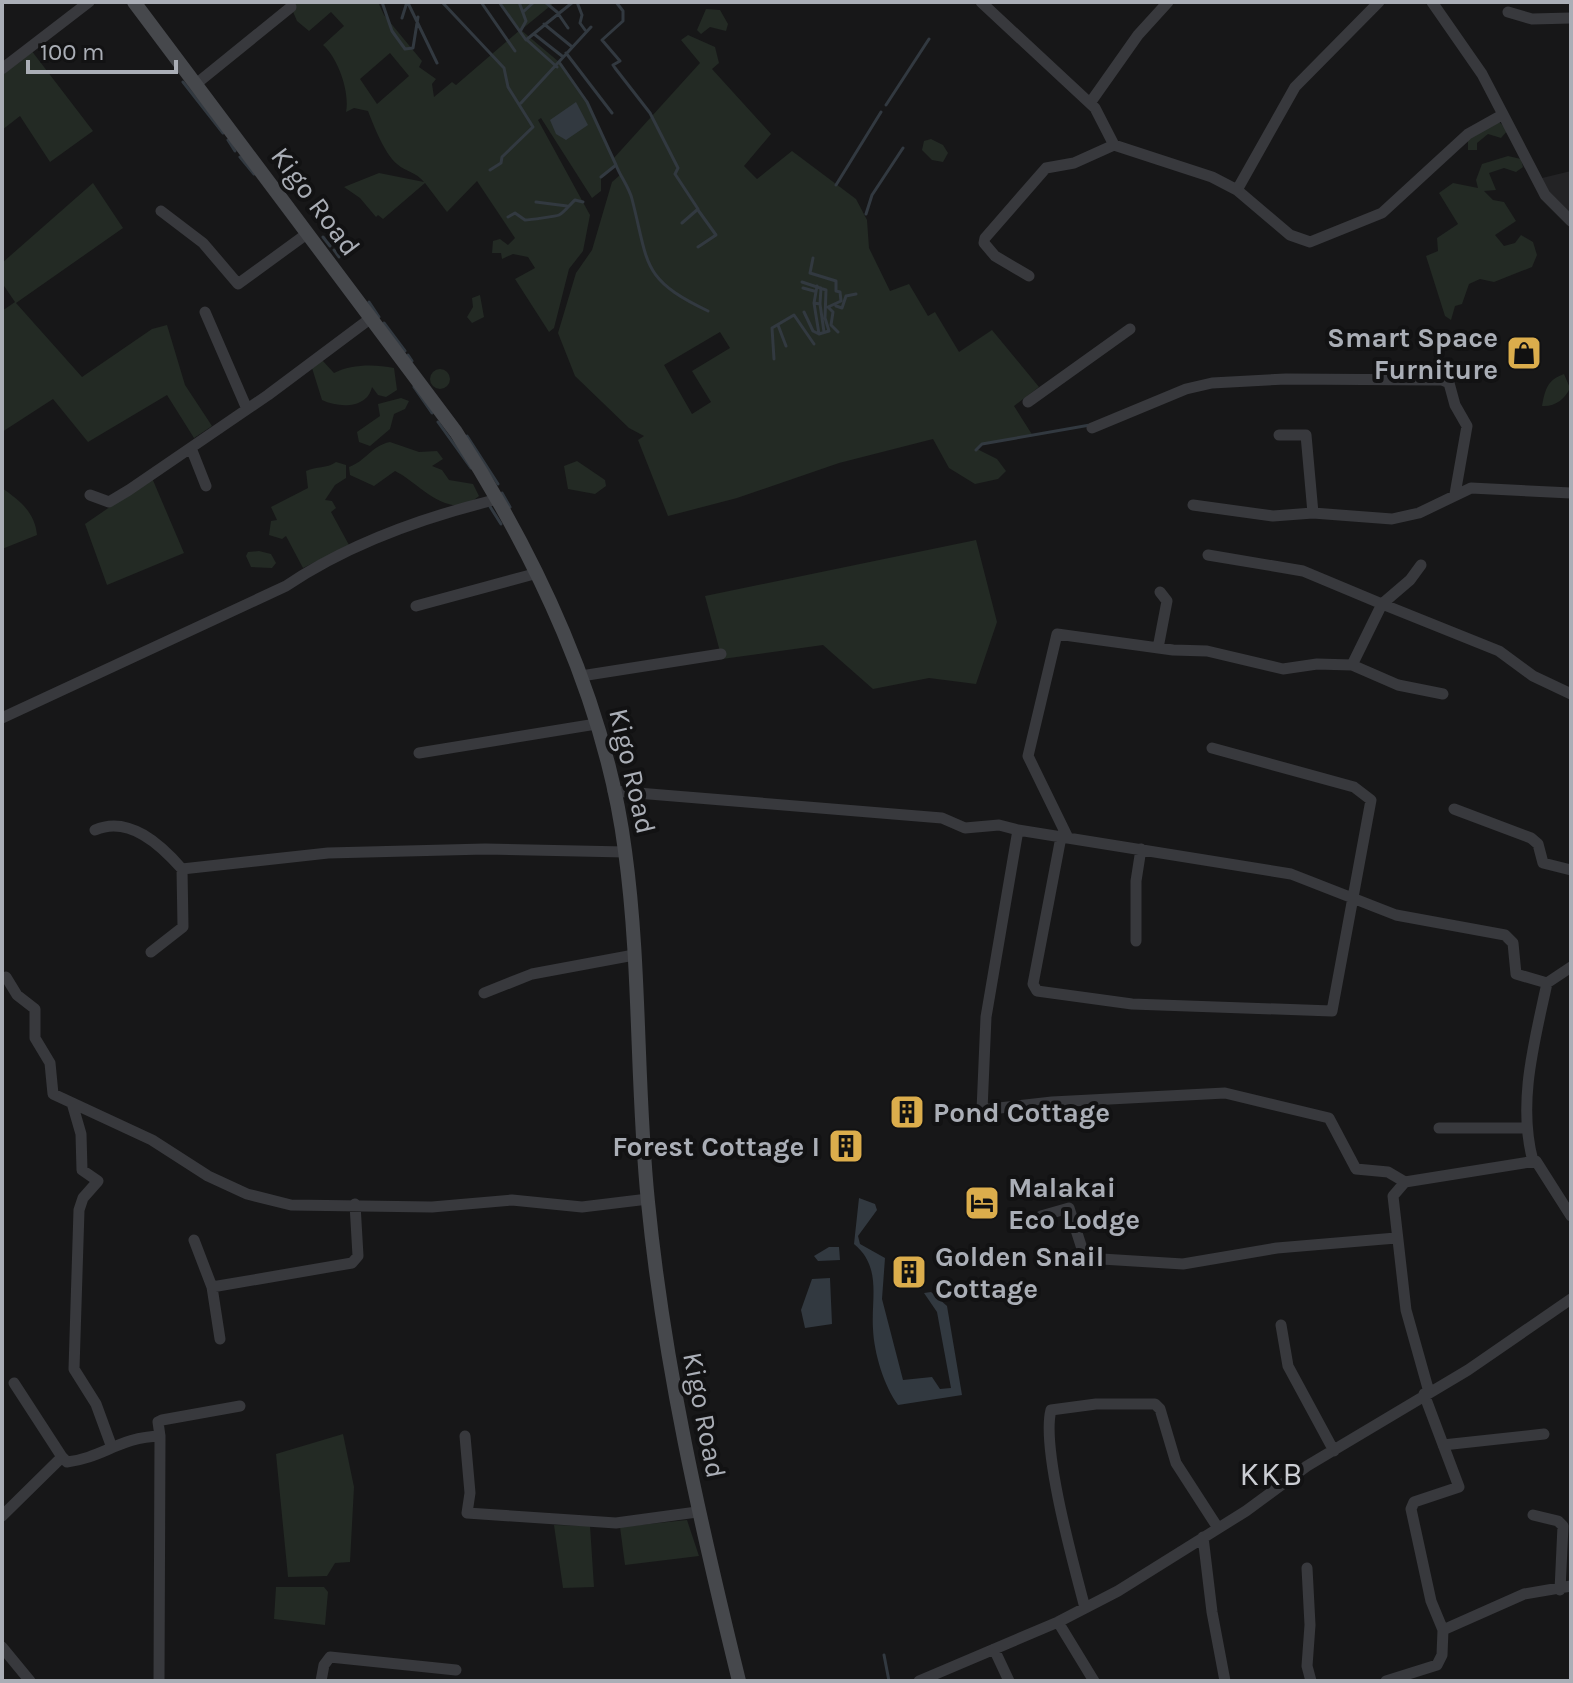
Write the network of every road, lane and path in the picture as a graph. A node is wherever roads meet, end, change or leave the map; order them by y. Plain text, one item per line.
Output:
1 (89, 2) edge
2 (134, 2) edge
3 (981, 2) edge
4 (1168, 2) edge
5 (1379, 2) edge
6 (1432, 2) edge
7 (291, 7) dead end
8 (1508, 12) dead end
9 (1571, 18) edge
10 (2, 69) edge
11 (196, 84) junction
12 (1090, 103) junction
13 (1502, 115) junction
14 (1114, 145) junction
15 (1237, 190) junction
16 (161, 211) dead end
17 (1571, 221) edge
18 (308, 233) junction
19 (1029, 276) dead end
20 (205, 312) dead end
21 (371, 318) junction
22 (1130, 329) dead end
23 (1028, 402) dead end
24 (247, 409) junction
25 (1092, 428) dead end
26 (1279, 435) dead end
27 (191, 448) junction
28 (206, 486) dead end
29 (1571, 493) edge
30 (1455, 494) junction
31 (90, 495) dead end
32 (498, 499) junction
33 (1193, 505) dead end
34 (1313, 513) junction
35 (1208, 555) dead end
36 (1421, 565) dead end
37 (534, 574) junction
38 (1160, 592) dead end
39 (1382, 604) junction
40 (416, 606) dead end
41 (1158, 648) junction
42 (721, 654) dead end
43 (1352, 665) junction
44 (581, 676) junction
45 (1443, 694) dead end
46 (1571, 694) edge
47 (2, 718) edge
48 (596, 724) junction
49 (1212, 748) dead end
50 (419, 753) dead end
51 (613, 791) junction
52 (1454, 809) dead end
53 (95, 830) dead end
54 (1018, 830) junction
55 (1064, 837) junction
56 (1141, 849) junction
57 (625, 852) junction
58 (182, 869) junction
59 (1571, 870) edge
60 (1353, 900) junction
61 (1136, 941) dead end
62 (151, 952) dead end
63 (634, 955) junction
64 (1571, 967) edge
65 (6, 977) dead end
66 (1547, 983) junction
67 (484, 993) dead end
68 (72, 1103) junction
69 (1439, 1128) dead end
70 (1525, 1128) junction
71 (1533, 1161) junction
72 (1405, 1182) junction
73 (648, 1199) junction
74 (355, 1204) junction
75 (1041, 1216) dead end
76 (1571, 1216) edge
77 (1396, 1238) junction
78 (194, 1240) dead end
79 (212, 1287) junction
80 (1571, 1299) edge
81 (1281, 1325) dead end
82 (220, 1339) dead end
83 (14, 1383) dead end
84 (1426, 1393) junction
85 (240, 1406) dead end
86 (1544, 1434) dead end
87 (160, 1436) junction
88 (465, 1436) dead end
89 (111, 1445) junction
90 (1443, 1445) junction
91 (1334, 1451) junction
92 (62, 1457) junction
93 (697, 1512) junction
94 (1533, 1515) dead end
95 (2, 1516) edge
96 (1218, 1528) junction
97 (1203, 1537) junction
98 (1307, 1568) dead end
99 (1566, 1588) edge
100 (1085, 1608) junction
101 (1058, 1622) junction
102 (1443, 1630) junction
103 (2, 1647) edge
104 (994, 1649) junction
105 (456, 1670) dead end
106 (30, 1681) edge
107 (159, 1681) edge
108 (321, 1681) edge
109 (739, 1681) edge
110 (919, 1681) edge
111 (1009, 1681) edge
112 (1094, 1681) edge
113 (1225, 1681) edge
114 (1311, 1681) edge
115 (1386, 1681) edge

1 - 10 street
2 - 11 street, Kigo Road
3 - 12 street
4 - 12 street
5 - 15 street
6 - 13 street
7 - 11 street
8 - 9 street
11 - 18 street, Kigo Road
12 - 14 street
13 - 15 street
13 - 17 street
14 - 15 street
14 - 19 street
16 - 18 street
18 - 21 street, Kigo Road
20 - 24 street
21 - 24 street
21 - 32 street, Kigo Road
22 - 23 street
24 - 27 street
25 - 30 street
26 - 34 street
27 - 28 street
27 - 31 street
29 - 30 street
30 - 34 street
32 - 37 street, Kigo Road
32 - 47 street
33 - 34 street
35 - 39 street
36 - 39 street
37 - 40 street
37 - 44 street, Kigo Road
38 - 41 street
39 - 43 street
39 - 46 street
41 - 43 street
41 - 55 street
42 - 44 street
43 - 45 street
44 - 48 street, Kigo Road
48 - 50 street
48 - 51 street, Kigo Road
49 - 60 street
51 - 54 street
51 - 57 street, Kigo Road
52 - 59 street
53 - 58 street
54 - 55 street
54 - 72 street
55 - 56 street
55 - 60 street
56 - 60 street
56 - 61 street
57 - 58 street
57 - 63 street, Kigo Road
58 - 62 street
60 - 66 street
63 - 67 street
63 - 73 street, Kigo Road
64 - 66 street
65 - 68 street
66 - 70 street
68 - 74 street
68 - 89 street
69 - 70 street
70 - 71 street
71 - 72 street
71 - 76 street
72 - 77 street
73 - 74 street
73 - 93 street, Kigo Road
74 - 79 street
75 - 77 street
77 - 84 street
78 - 79 street
79 - 82 street
80 - 84 street
81 - 91 street
83 - 92 street
84 - 90 street
84 - 91 street
85 - 87 street
86 - 90 street
87 - 89 street
87 - 107 street
88 - 93 street
89 - 92 street
90 - 102 street
91 - 96 street
92 - 95 street
93 - 109 street, Kigo Road
94 - 99 street
96 - 97 street
96 - 100 street
97 - 100 street
97 - 113 street
98 - 114 street
99 - 102 street
100 - 101 street
101 - 104 street
101 - 112 street
102 - 115 street
103 - 106 street
104 - 110 street
104 - 111 street
105 - 108 street

